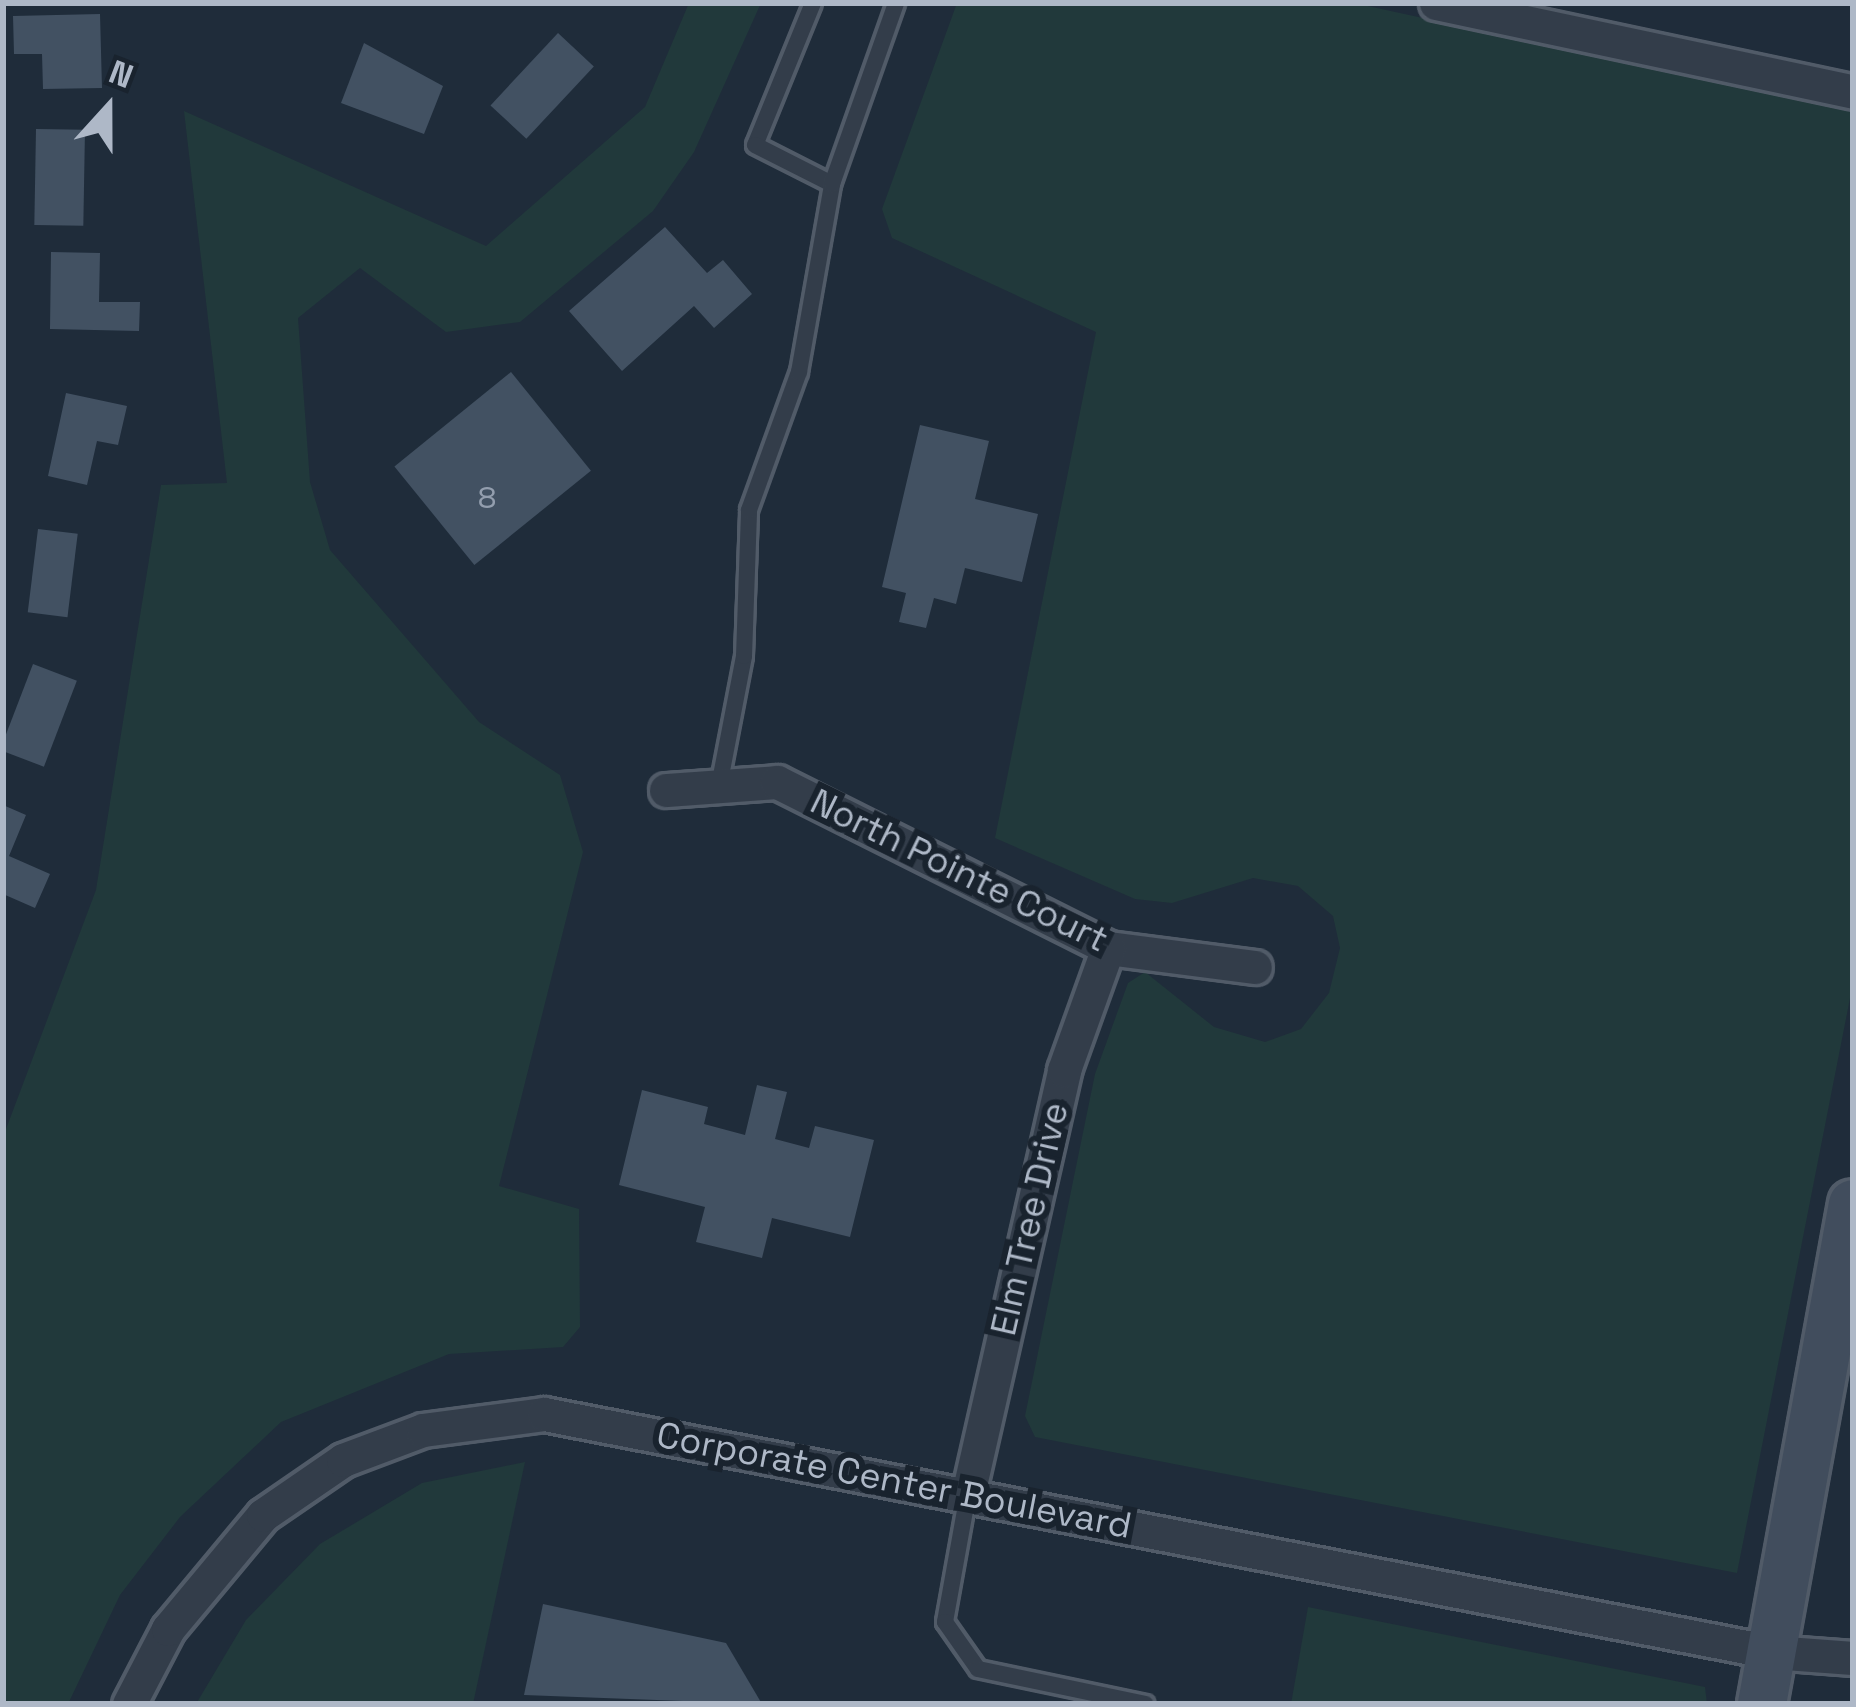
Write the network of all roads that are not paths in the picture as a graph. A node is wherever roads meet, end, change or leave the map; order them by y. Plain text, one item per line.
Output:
1 (813, 3) edge
2 (896, 3) edge
3 (1436, 3) edge
4 (1853, 92) edge
5 (832, 184) junction
6 (720, 781) junction
7 (666, 790) dead end
8 (1108, 948) junction
9 (1255, 967) dead end
10 (1853, 1204) edge
11 (968, 1494) junction
12 (1772, 1652) junction
13 (1853, 1658) edge
14 (129, 1704) edge
15 (1145, 1704) edge
16 (1762, 1704) edge

1 - 5 lane
2 - 5 lane
3 - 4 street
5 - 6 lane
6 - 7 street, North Pointe Court
6 - 8 street, North Pointe Court
8 - 9 street, North Pointe Court
8 - 11 street, Elm Tree Drive
10 - 12 main road
11 - 12 street, Corporate Center Boulevard
11 - 14 street, Corporate Center Boulevard
11 - 15 lane
12 - 13 street, Corporate Center Boulevard
12 - 16 main road

